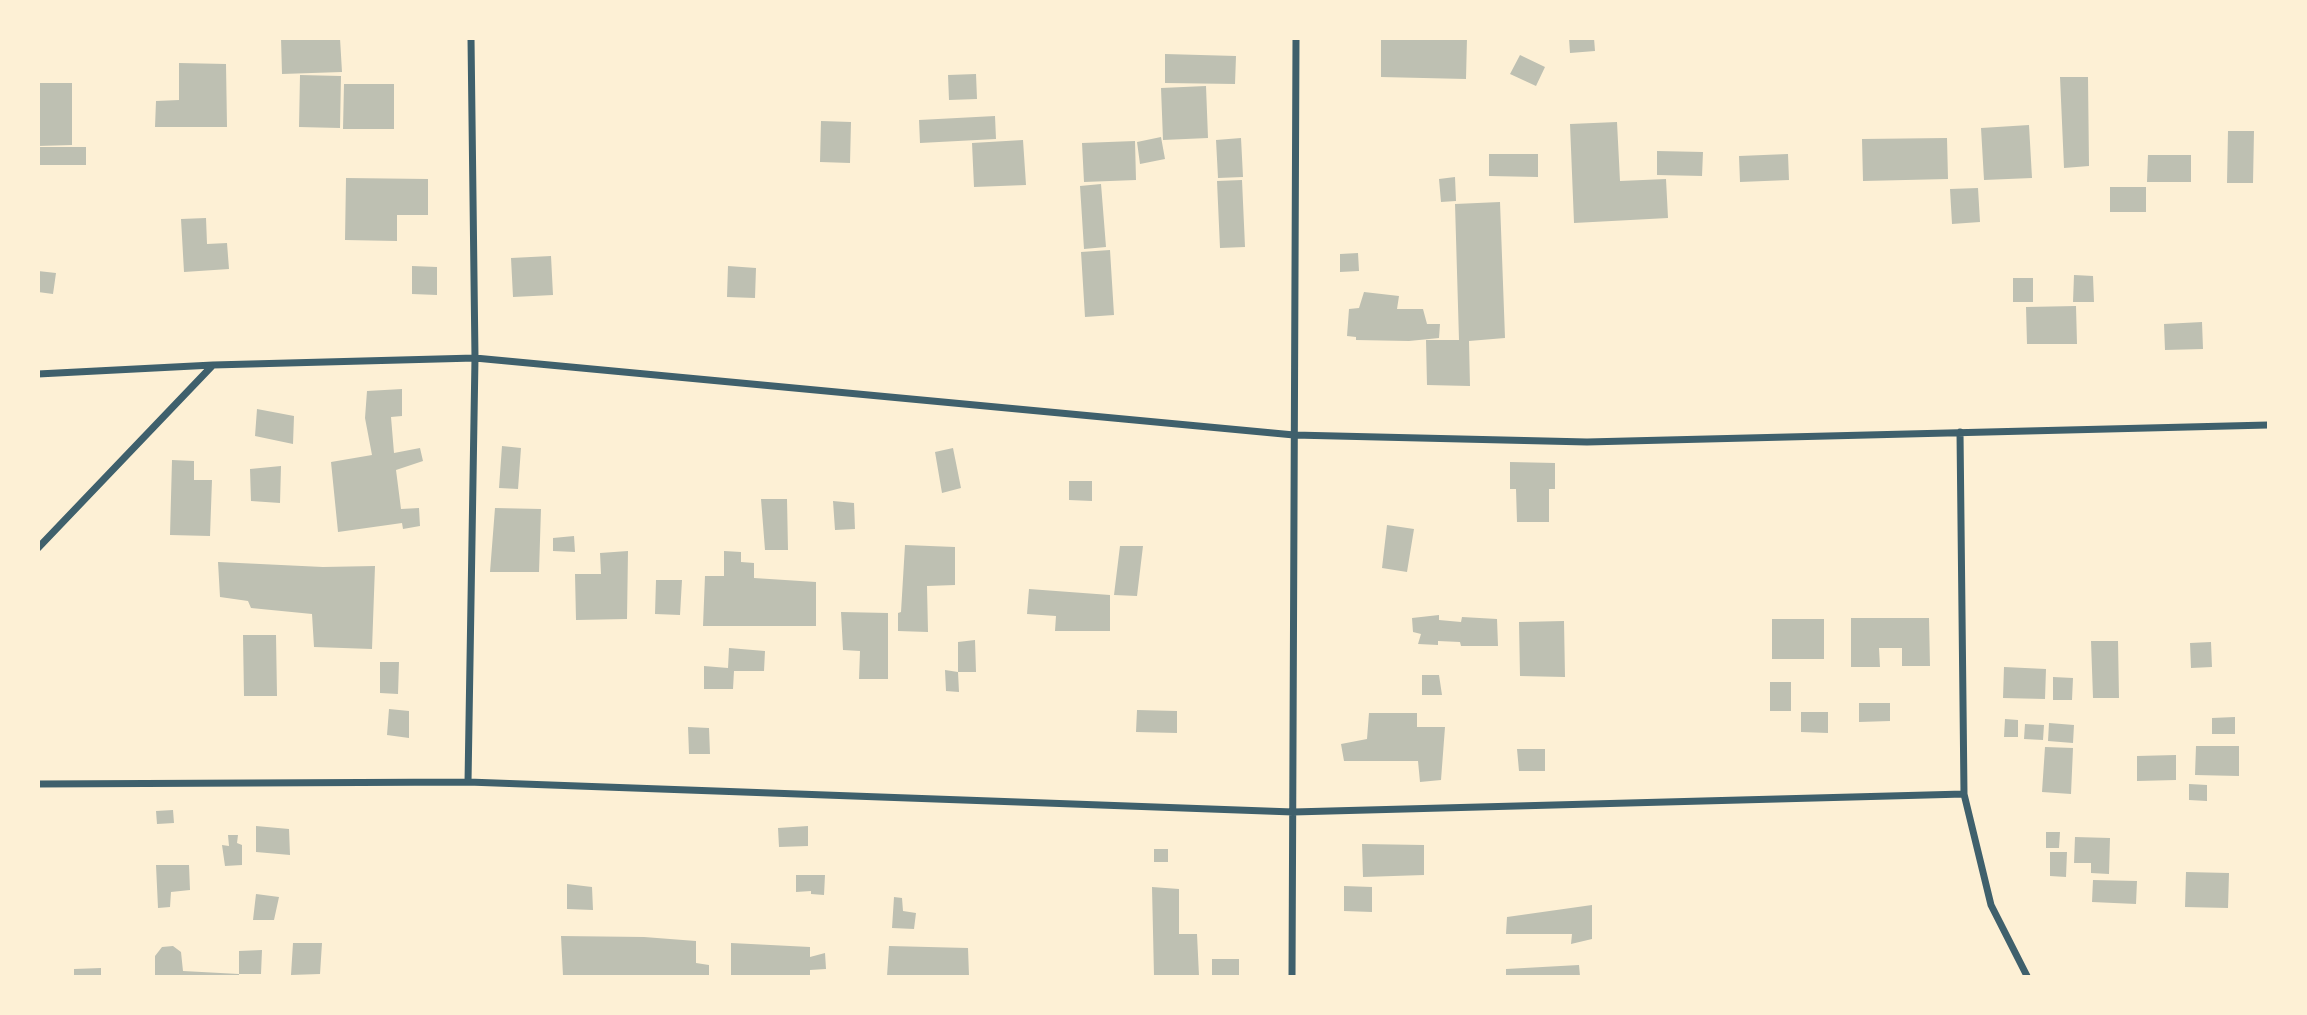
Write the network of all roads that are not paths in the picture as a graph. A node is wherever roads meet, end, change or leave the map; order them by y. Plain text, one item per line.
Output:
1 (471, 38) edge
2 (1296, 38) edge
3 (475, 359) junction
4 (213, 365) junction
5 (38, 374) edge
6 (2269, 425) edge
7 (1960, 432) junction
8 (1294, 435) junction
9 (38, 548) edge
10 (468, 782) junction
11 (38, 784) edge
12 (1965, 794) junction
13 (1293, 812) junction
14 (1292, 976) edge
15 (2027, 976) edge

1 - 3 street
2 - 8 street
3 - 4 street
3 - 8 street
3 - 10 street
4 - 5 street
4 - 9 street
6 - 7 street
7 - 8 street
7 - 12 street
8 - 13 street
10 - 11 street
10 - 13 street
12 - 13 street
12 - 15 street
13 - 14 street

